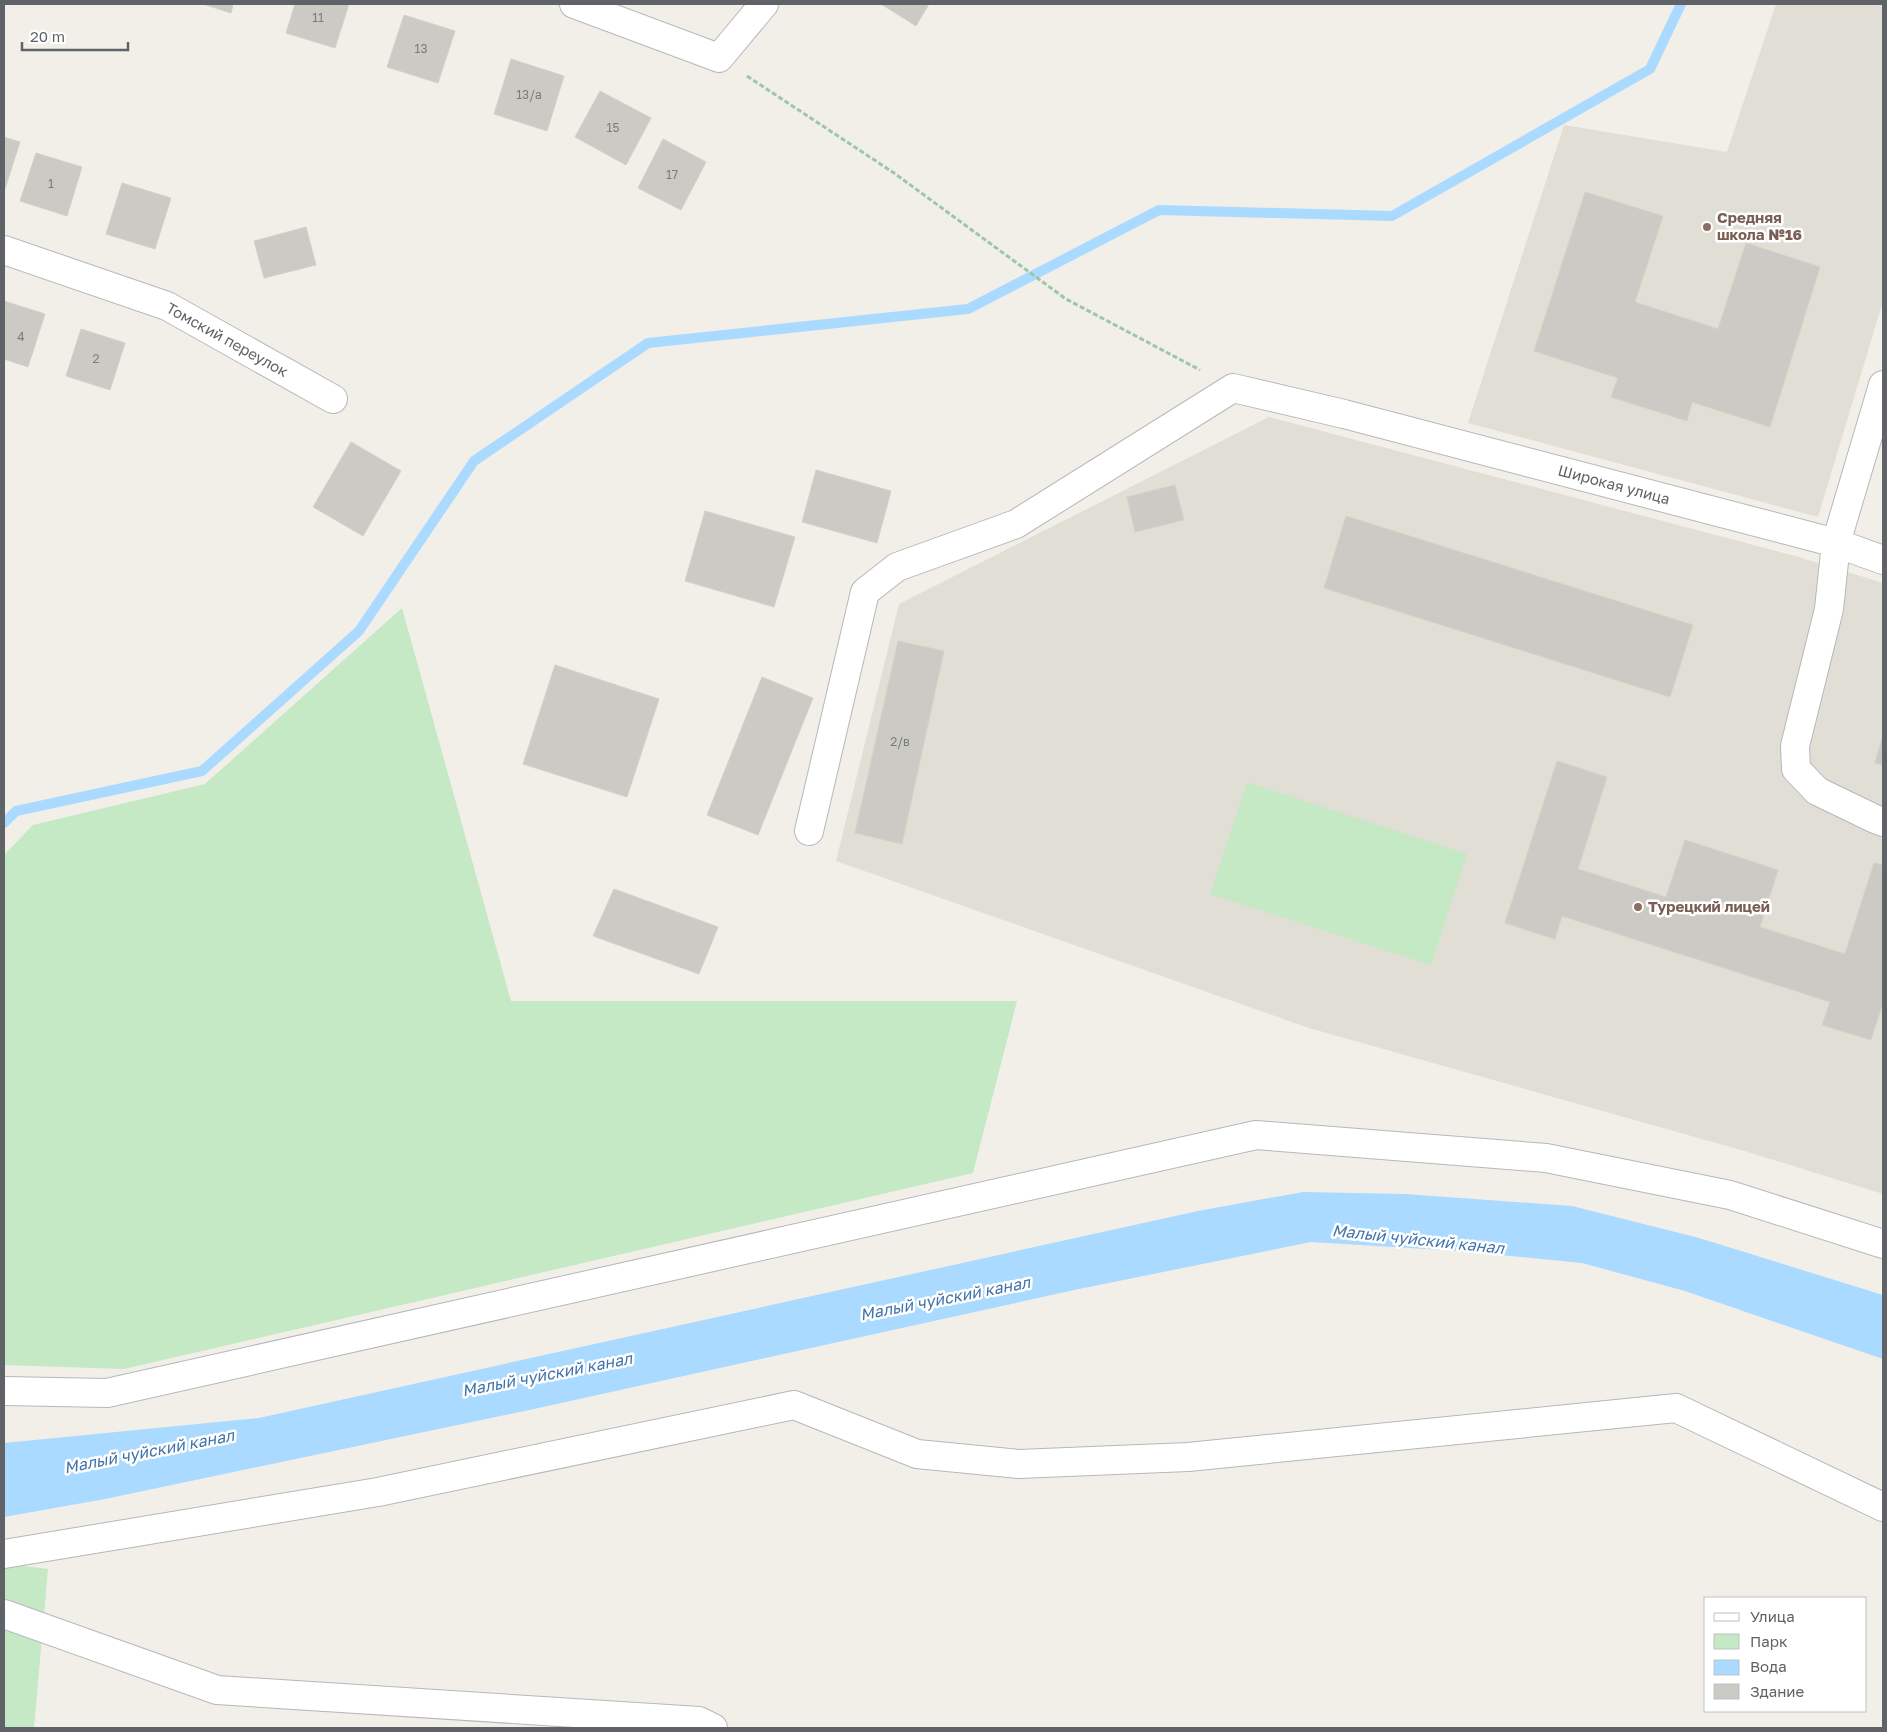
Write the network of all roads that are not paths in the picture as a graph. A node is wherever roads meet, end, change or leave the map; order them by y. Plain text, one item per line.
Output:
1 (574, 4) edge
2 (764, 4) edge
3 (4, 250) edge
4 (1883, 386) edge
5 (333, 399) dead end
6 (1836, 543) junction
7 (1883, 560) edge
8 (1883, 822) edge
9 (810, 831) dead end
10 (1883, 1244) edge
11 (4, 1392) edge
12 (1883, 1507) edge
13 (4, 1554) edge
14 (4, 1614) edge
15 (713, 1728) edge

1 - 2 street
3 - 5 street, Томский переулок
4 - 6 street
6 - 7 street, Широкая улица
6 - 8 street
6 - 9 street, Широкая улица
10 - 11 street
12 - 13 street
14 - 15 street

